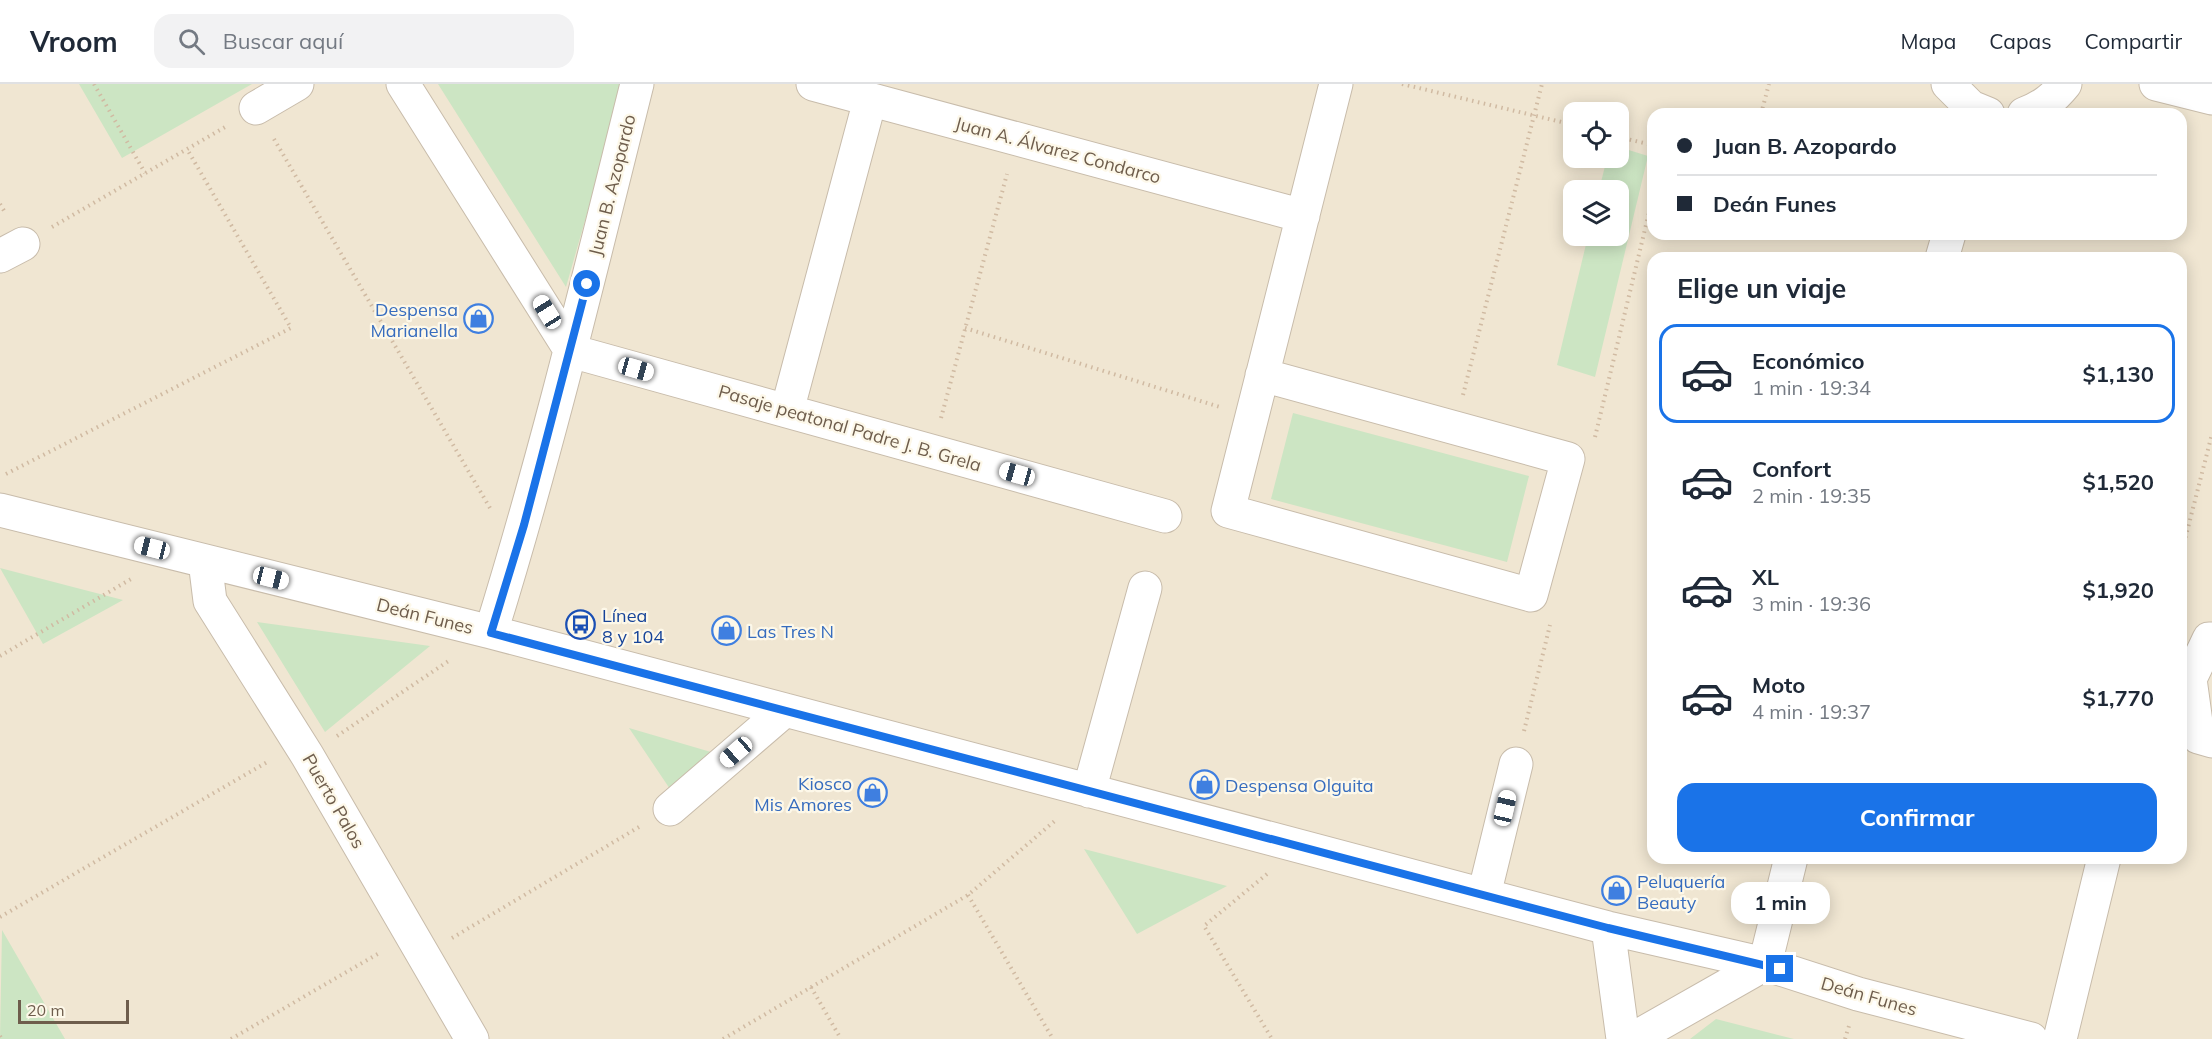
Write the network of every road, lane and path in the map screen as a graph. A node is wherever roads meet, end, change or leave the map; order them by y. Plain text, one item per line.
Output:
1 (94, 84) edge
2 (297, 84) edge
3 (403, 84) edge
4 (637, 84) edge
5 (813, 84) edge
6 (1336, 84) edge
7 (1402, 84) edge
8 (1542, 84) edge
9 (1768, 84) edge
10 (1948, 84) edge
11 (2065, 84) edge
12 (2156, 84) edge
13 (2212, 98) edge
14 (870, 100) junction
15 (256, 108) junction
16 (1762, 108) edge
17 (1973, 108) edge
18 (2040, 108) edge
19 (1533, 116) junction
20 (1563, 123) edge
21 (1016, 139) junction
22 (1629, 140) edge
23 (1647, 144) edge
24 (187, 149) junction
25 (145, 173) junction
26 (1303, 216) junction
27 (12, 250) edge
28 (966, 328) junction
29 (571, 351) junction
30 (1262, 375) junction
31 (787, 411) junction
32 (1252, 417) junction
33 (1455, 428) junction
34 (2212, 434) edge
35 (933, 451) junction
36 (0, 477) edge
37 (0, 510) edge
38 (1165, 516) dead end
39 (2187, 532) edge
40 (516, 552) junction
41 (189, 557) junction
42 (1145, 588) dead end
43 (491, 633) junction
44 (2212, 639) edge
45 (0, 656) edge
46 (785, 710) junction
47 (2212, 741) edge
48 (303, 749) junction
49 (1516, 764) dead end
50 (1089, 791) junction
51 (670, 809) joint
52 (1300, 846) junction
53 (1790, 864) edge
54 (2103, 864) edge
55 (968, 895) junction
56 (1484, 895) junction
57 (0, 917) edge
58 (1608, 928) junction
59 (417, 945) junction
60 (1765, 964) junction
61 (811, 987) junction
62 (231, 1039) edge
63 (472, 1039) edge
64 (723, 1039) edge
65 (841, 1039) edge
66 (1053, 1039) edge
67 (1272, 1039) edge
68 (1623, 1039) edge
69 (1633, 1039) edge
70 (2031, 1039) edge
71 (2060, 1039) edge

1 - 25 path
2 - 15 street
3 - 29 street
4 - 29 street, Juan B. Azopardo
5 - 14 street, Juan A. Álvarez Condarco
6 - 26 street
7 - 19 path
8 - 19 path
9 - 16 path
10 - 17 street
11 - 18 street
12 - 13 street
14 - 21 street, Juan A. Álvarez Condarco
14 - 31 street
15 - 24 path
15 - 40 path
19 - 20 path
19 - 33 path
21 - 26 street, Juan A. Álvarez Condarco
21 - 28 path
22 - 23 path
24 - 25 path
24 - 36 path
25 - 27 path
26 - 30 street
28 - 32 path
28 - 35 path
29 - 31 street, Pasaje peatonal Padre J. B. Grela
29 - 40 street, Juan B. Azopardo
30 - 32 street
30 - 33 street
31 - 35 street, Pasaje peatonal Padre J. B. Grela
32 - 33 street
34 - 39 path
35 - 38 street, Pasaje peatonal Padre J. B. Grela
37 - 41 street, Deán Funes
40 - 43 street, Juan B. Azopardo
41 - 43 street, Deán Funes
41 - 45 path
41 - 48 street, Puerto Palos
42 - 50 street
43 - 46 street, Deán Funes
43 - 48 path
44 - 47 street
46 - 50 street, Deán Funes
46 - 51 street
48 - 57 path
48 - 59 street, Puerto Palos
49 - 56 street
50 - 52 street, Deán Funes
50 - 55 path
51 - 59 path
52 - 56 street, Deán Funes
52 - 67 path
53 - 60 street
54 - 71 street
55 - 61 path
55 - 66 path
56 - 58 street, Deán Funes
58 - 60 street, Deán Funes
58 - 68 street
59 - 62 path
59 - 63 street, Puerto Palos
60 - 69 street
60 - 70 street, Deán Funes
61 - 64 path
61 - 65 path

